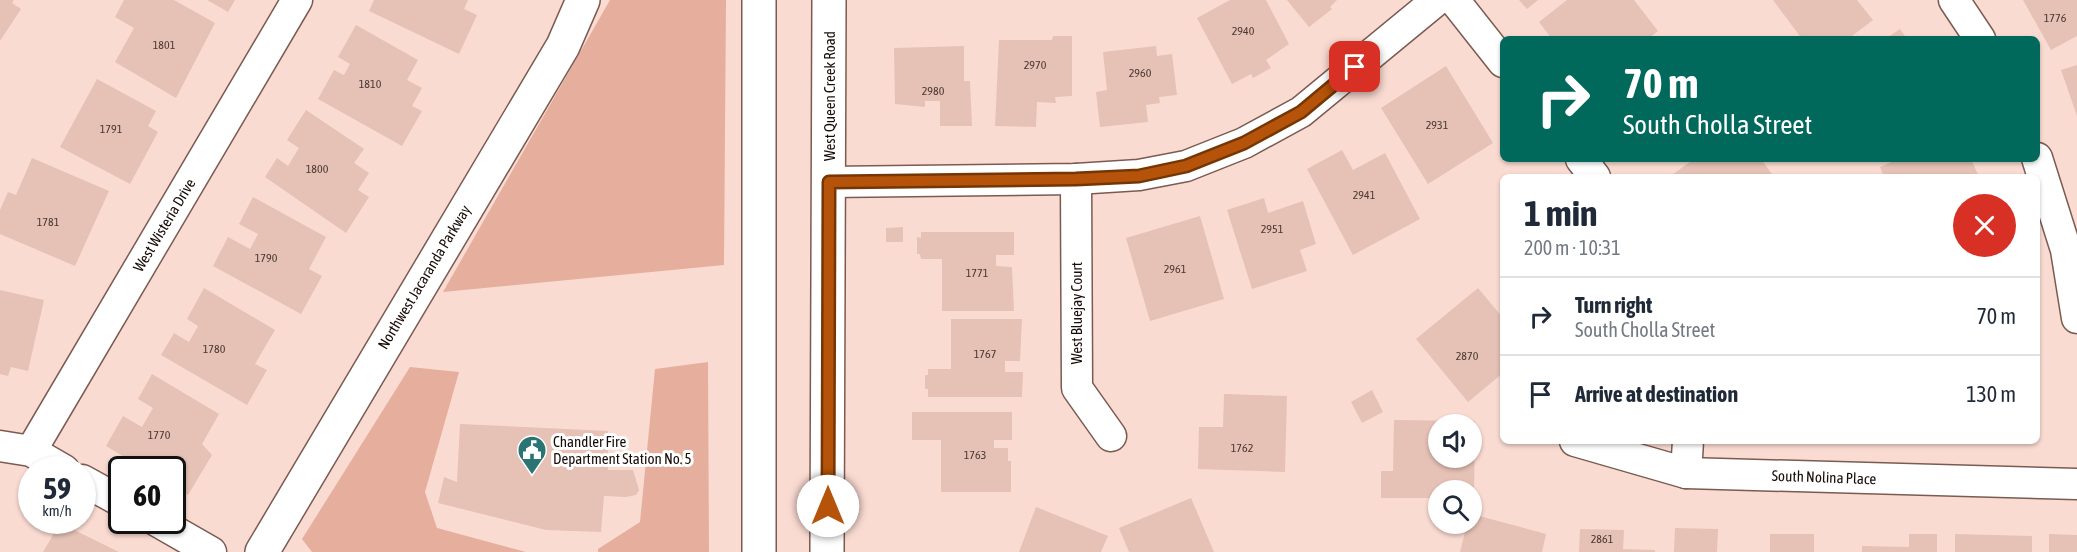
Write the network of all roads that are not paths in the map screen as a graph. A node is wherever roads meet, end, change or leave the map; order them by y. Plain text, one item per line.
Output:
1 (297, 0) edge
2 (583, 0) edge
3 (759, 0) edge
4 (829, 0) edge
5 (1437, 0) edge
6 (1454, 0) edge
7 (1954, 0) edge
8 (1978, 36) edge
9 (1500, 58) edge
10 (1583, 162) edge
11 (2038, 162) edge
12 (1593, 174) edge
13 (1076, 179) junction
14 (829, 182) junction
15 (2077, 318) edge
16 (1111, 436) dead end
17 (1585, 444) edge
18 (1688, 444) edge
19 (0, 446) edge
20 (31, 451) junction
21 (40, 456) edge
22 (1686, 473) junction
23 (2077, 484) edge
24 (180, 534) edge
25 (212, 552) edge
26 (262, 552) edge
27 (759, 552) edge
28 (827, 552) edge

1 - 20 street, West Wisteria Drive
2 - 26 main road, Northwest Jacaranda Parkway
3 - 27 main road
4 - 14 main road, West Queen Creek Road
5 - 13 street
6 - 9 street
7 - 8 street
10 - 12 street
11 - 15 street
13 - 14 street
13 - 16 street, West Bluejay Court
14 - 28 main road, West Queen Creek Road
17 - 22 street, South Nolina Place
18 - 22 street
19 - 20 street
20 - 21 street
22 - 23 street, South Nolina Place
24 - 25 street

